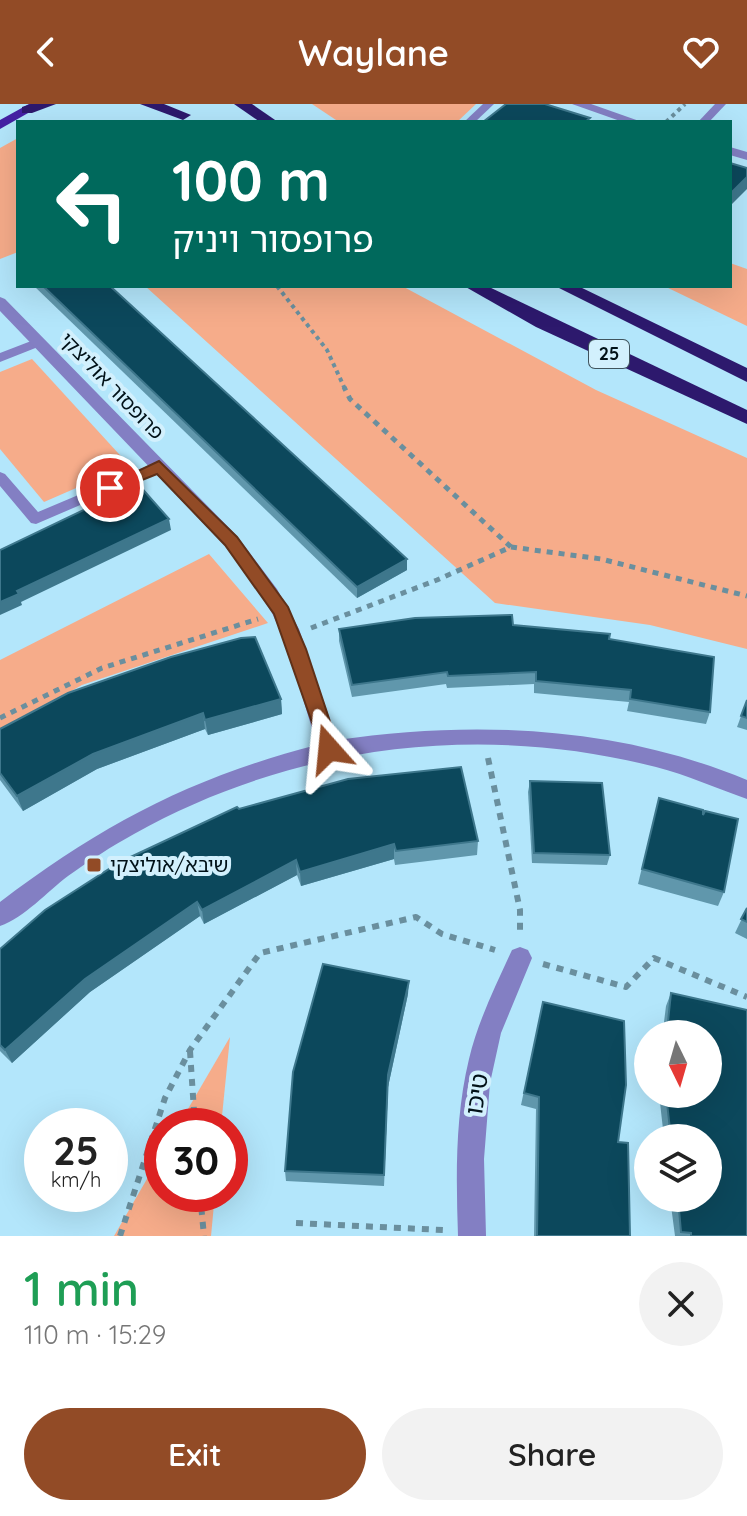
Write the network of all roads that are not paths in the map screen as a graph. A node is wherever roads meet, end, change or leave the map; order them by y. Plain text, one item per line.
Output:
1 (48, 104) edge
2 (148, 104) edge
3 (168, 104) edge
4 (242, 104) edge
5 (489, 104) edge
6 (580, 104) edge
7 (721, 104) edge
8 (32, 107) edge
9 (188, 119) edge
10 (267, 120) edge
11 (471, 120) edge
12 (630, 120) edge
13 (705, 120) edge
14 (0, 125) edge
15 (477, 288) edge
16 (568, 288) edge
17 (0, 302) edge
18 (39, 342) junction
19 (0, 358) edge
20 (747, 376) edge
21 (747, 418) edge
22 (159, 466) junction
23 (0, 477) edge
24 (329, 749) junction
25 (747, 790) edge
26 (0, 916) edge
27 (520, 958) road end
28 (472, 1234) edge

1 - 8 highway
2 - 9 highway
3 - 9 highway
4 - 10 highway
5 - 11 lane
6 - 12 street
7 - 13 lane
8 - 14 main road
15 - 21 highway, 25
16 - 20 highway, 25
17 - 18 street, פרופסור אוליצקי
18 - 19 lane
18 - 22 street, פרופסור אוליצקי
22 - 23 lane
22 - 24 street, פרופסור אוליצקי
24 - 25 street
24 - 26 street
27 - 28 street, טיכו

